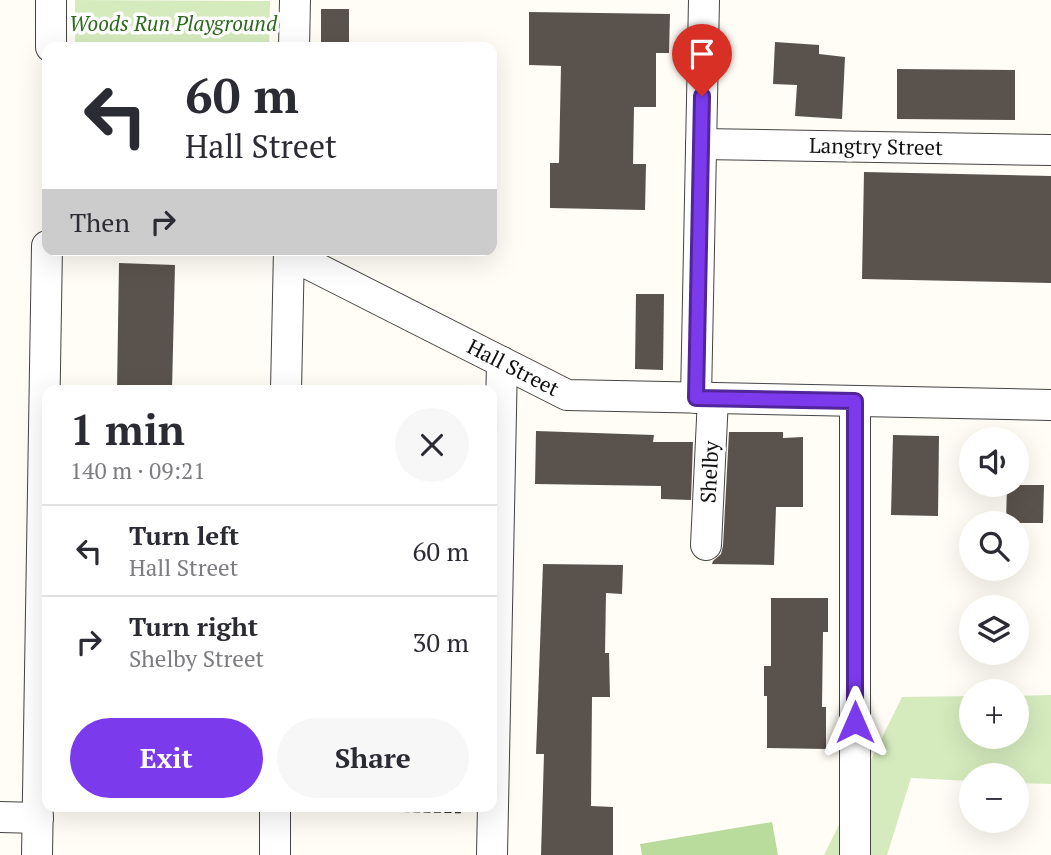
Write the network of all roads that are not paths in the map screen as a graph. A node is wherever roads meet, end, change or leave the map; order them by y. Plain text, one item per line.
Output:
1 (51, 0) edge
2 (295, 0) edge
3 (704, 0) edge
4 (51, 42) edge
5 (294, 42) edge
6 (701, 144) junction
7 (1051, 150) edge
8 (47, 256) edge
9 (289, 256) edge
10 (297, 256) edge
11 (502, 362) junction
12 (45, 385) edge
13 (286, 385) edge
14 (705, 398) junction
15 (855, 401) junction
16 (1051, 405) edge
17 (706, 545) dead end
18 (42, 564) edge
19 (497, 611) edge
20 (275, 812) edge
21 (493, 812) edge
22 (0, 817) edge
23 (38, 818) junction
24 (37, 855) edge
25 (275, 855) edge
26 (492, 855) edge
27 (855, 855) edge

1 - 4 street
2 - 5 street
3 - 6 street, Shelby
6 - 7 street, Langtry Street
6 - 14 street, Shelby
8 - 12 street
9 - 13 street
10 - 11 street, Hall Street
11 - 14 street, Hall Street
11 - 19 street
14 - 15 street, Hall Street
14 - 17 street, Shelby
15 - 16 street, Hall Street
15 - 27 street
18 - 23 street
20 - 25 street
21 - 26 street
22 - 23 street
23 - 24 street

